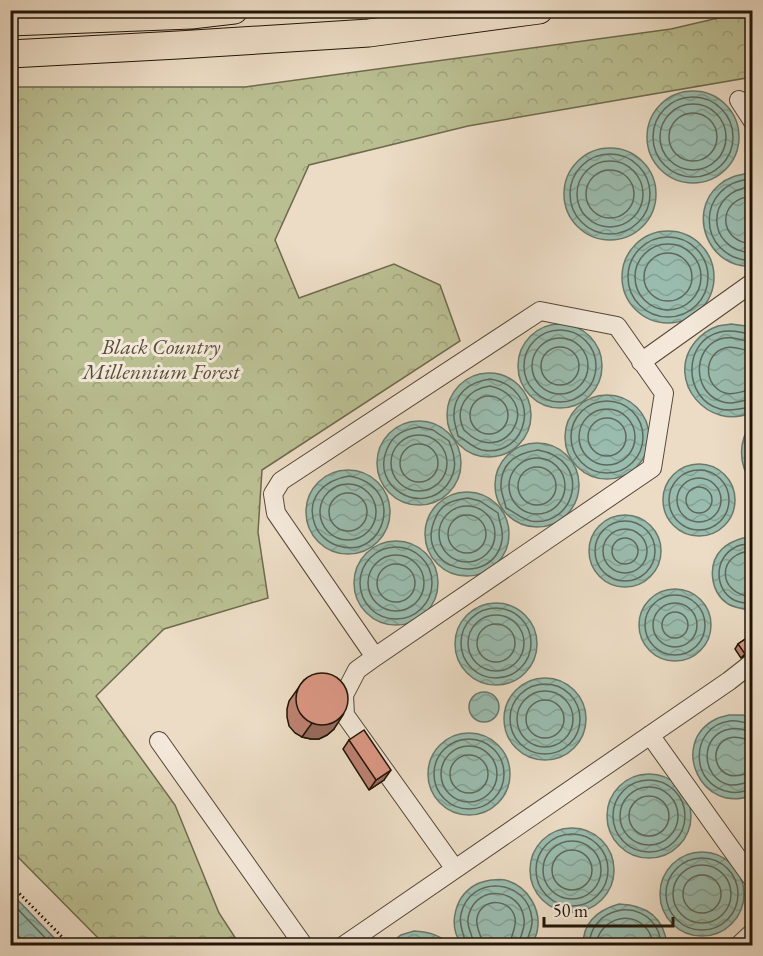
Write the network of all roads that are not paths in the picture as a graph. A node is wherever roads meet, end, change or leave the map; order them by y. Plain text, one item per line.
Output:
1 (234, 10) edge
2 (539, 10) edge
3 (10, 22) edge
4 (10, 54) edge
5 (739, 100) dead end
6 (753, 120) edge
7 (753, 283) edge
8 (641, 362) junction
9 (375, 657) junction
10 (753, 663) edge
11 (650, 735) junction
12 (159, 741) dead end
13 (455, 869) junction
14 (753, 879) edge
15 (753, 933) edge
16 (304, 945) edge
17 (343, 945) edge
18 (738, 945) edge

1 - 3 highway
2 - 4 highway
5 - 6 lane
7 - 8 lane
8 - 9 lane
8 - 9 lane
9 - 13 lane
10 - 11 lane
11 - 13 lane
11 - 14 lane
12 - 16 lane
13 - 17 lane
15 - 18 lane

